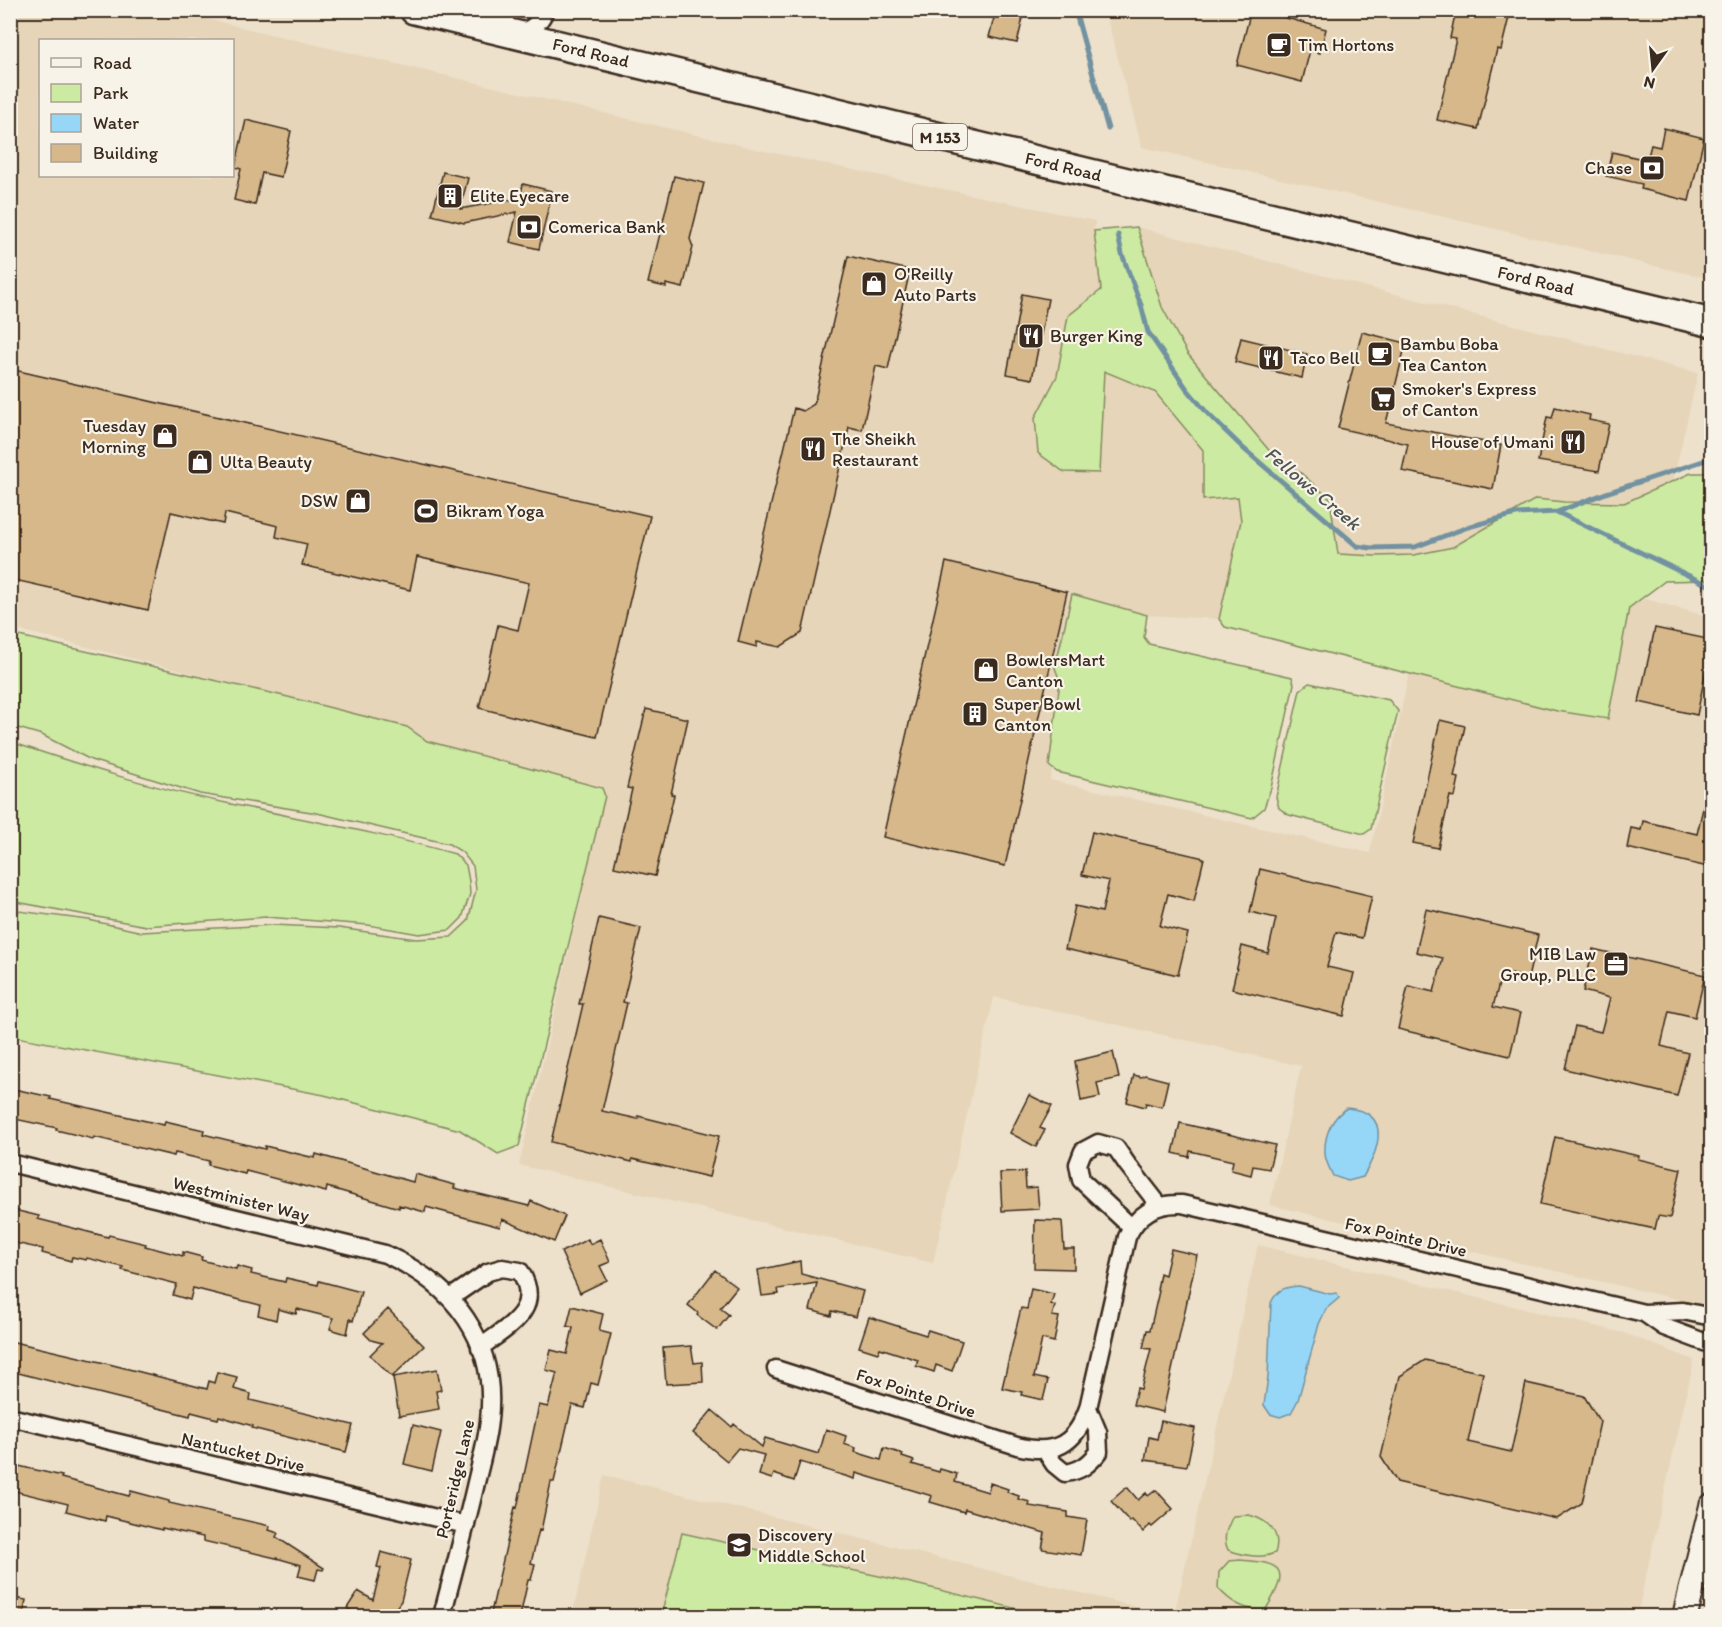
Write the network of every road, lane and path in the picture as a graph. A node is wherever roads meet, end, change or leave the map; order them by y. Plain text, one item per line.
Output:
1 (414, 10) edge
2 (501, 10) edge
3 (545, 10) edge
4 (514, 35) junction
5 (1712, 323) edge
6 (10, 1163) edge
7 (1160, 1205) junction
8 (1131, 1227) junction
9 (450, 1298) junction
10 (462, 1312) joint
11 (1644, 1313) junction
12 (1712, 1317) edge
13 (1712, 1345) edge
14 (480, 1348) junction
15 (776, 1369) dead end
16 (1088, 1408) junction
17 (10, 1417) edge
18 (1045, 1450) junction
19 (1712, 1506) edge
20 (466, 1525) junction
21 (442, 1617) edge
22 (1685, 1617) edge

1 - 4 main road, Ford Road / M 153
2 - 4 street
3 - 4 street
4 - 5 main road, Ford Road / M 153
6 - 9 street, Westminister Way
7 - 8 street
7 - 8 street
7 - 11 street, Fox Pointe Drive
8 - 16 street
9 - 10 street, Westminister Way
9 - 14 street
10 - 14 street, Porteridge Lane
11 - 12 street
11 - 13 street
14 - 20 street, Porteridge Lane
15 - 18 street, Fox Pointe Drive
16 - 18 street
16 - 18 street
17 - 20 street, Nantucket Drive
19 - 22 main road
20 - 21 street, Porteridge Lane

